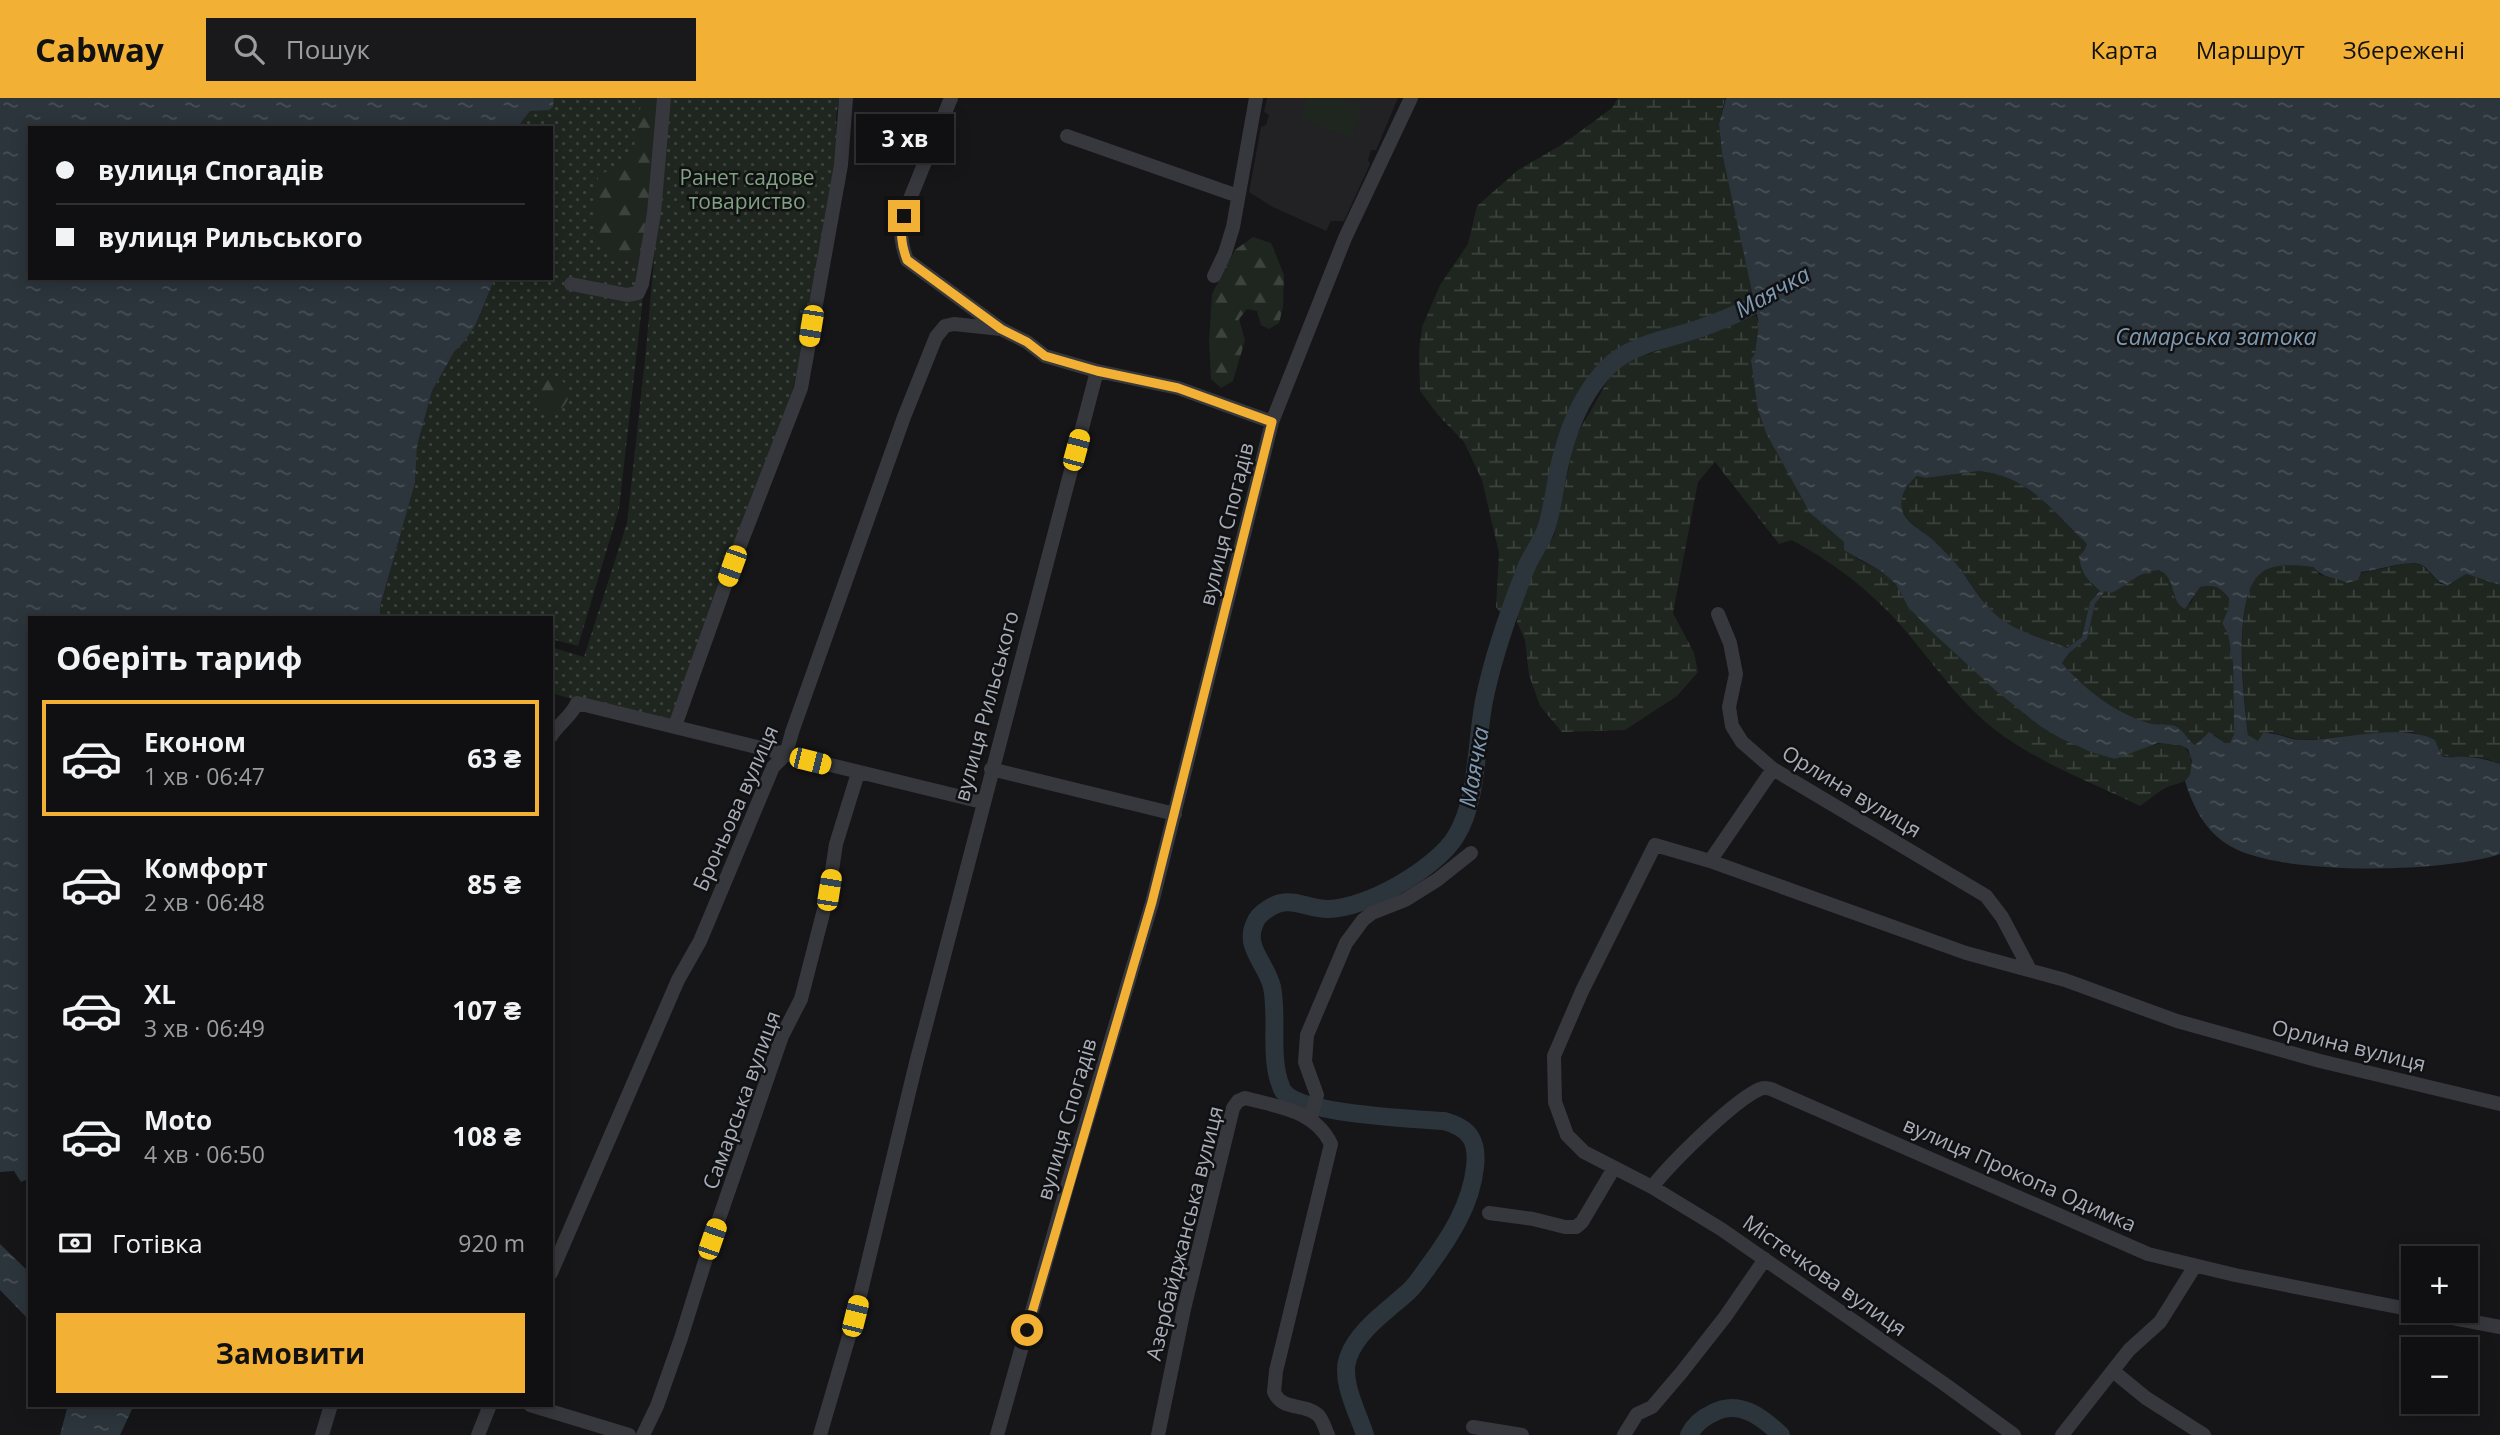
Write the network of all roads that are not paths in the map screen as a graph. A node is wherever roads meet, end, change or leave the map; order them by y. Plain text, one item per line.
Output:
1 (664, 98) edge
2 (846, 98) edge
3 (951, 98) edge
4 (1256, 98) edge
5 (1411, 98) edge
6 (1068, 136) dead end
7 (1238, 196) junction
8 (1214, 276) dead end
9 (571, 284) dead end
10 (1001, 329) junction
11 (1097, 371) junction
12 (1272, 422) junction
13 (1718, 614) dead end
14 (675, 726) junction
15 (553, 733) edge
16 (786, 754) junction
17 (991, 769) junction
18 (1773, 769) junction
19 (858, 773) junction
20 (982, 802) junction
21 (1175, 814) junction
22 (1655, 845) joint
23 (1471, 853) dead end
24 (1710, 861) junction
25 (2030, 970) junction
26 (2500, 1104) edge
27 (1313, 1114) junction
28 (1614, 1168) junction
29 (1652, 1187) junction
30 (1489, 1213) dead end
31 (1765, 1259) junction
32 (2195, 1266) junction
33 (553, 1268) edge
34 (2401, 1307) edge
35 (2478, 1323) edge
36 (2500, 1327) edge
37 (2113, 1371) junction
38 (330, 1407) edge
39 (489, 1407) edge
40 (537, 1407) edge
41 (1473, 1427) dead end
42 (2006, 1433) edge
43 (322, 1435) edge
44 (478, 1435) edge
45 (629, 1435) edge
46 (643, 1435) edge
47 (820, 1435) edge
48 (997, 1435) edge
49 (1158, 1435) edge
50 (1328, 1435) edge
51 (1522, 1435) edge
52 (1624, 1435) edge
53 (2062, 1435) edge
54 (2204, 1435) edge

1 - 9 street
2 - 14 street
3 - 10 street
4 - 7 street
5 - 12 street, вулиця Спогадів
6 - 7 street
7 - 8 street
10 - 11 street
10 - 16 street, Броньова вулиця
11 - 12 street
11 - 17 street, вулиця Рильського
12 - 21 street, вулиця Спогадів
13 - 18 street, Орлина вулиця
14 - 15 street
14 - 16 street
16 - 19 street
16 - 33 street, Броньова вулиця
17 - 20 street, вулиця Рильського
17 - 21 street
18 - 24 street
18 - 25 street, Орлина вулиця
19 - 20 street
19 - 46 street, Самарська вулиця
20 - 47 street, вулиця Рильського
21 - 48 street, вулиця Спогадів
22 - 24 street, Орлина вулиця
22 - 28 street, Містечкова вулиця
23 - 27 street
24 - 25 street, Орлина вулиця
25 - 26 street, Орлина вулиця
27 - 49 street, Азербайджанська вулиця
27 - 50 street
28 - 29 street, Містечкова вулиця
28 - 30 street
29 - 31 street, Містечкова вулиця
29 - 32 street, вулиця Прокопа Одимка
31 - 42 street, Містечкова вулиця
31 - 52 street
32 - 34 street, вулиця Прокопа Одимка
32 - 37 street
35 - 36 street, вулиця Прокопа Одимка
37 - 53 street
37 - 54 street
38 - 43 street
39 - 44 street
40 - 45 street
41 - 51 street

